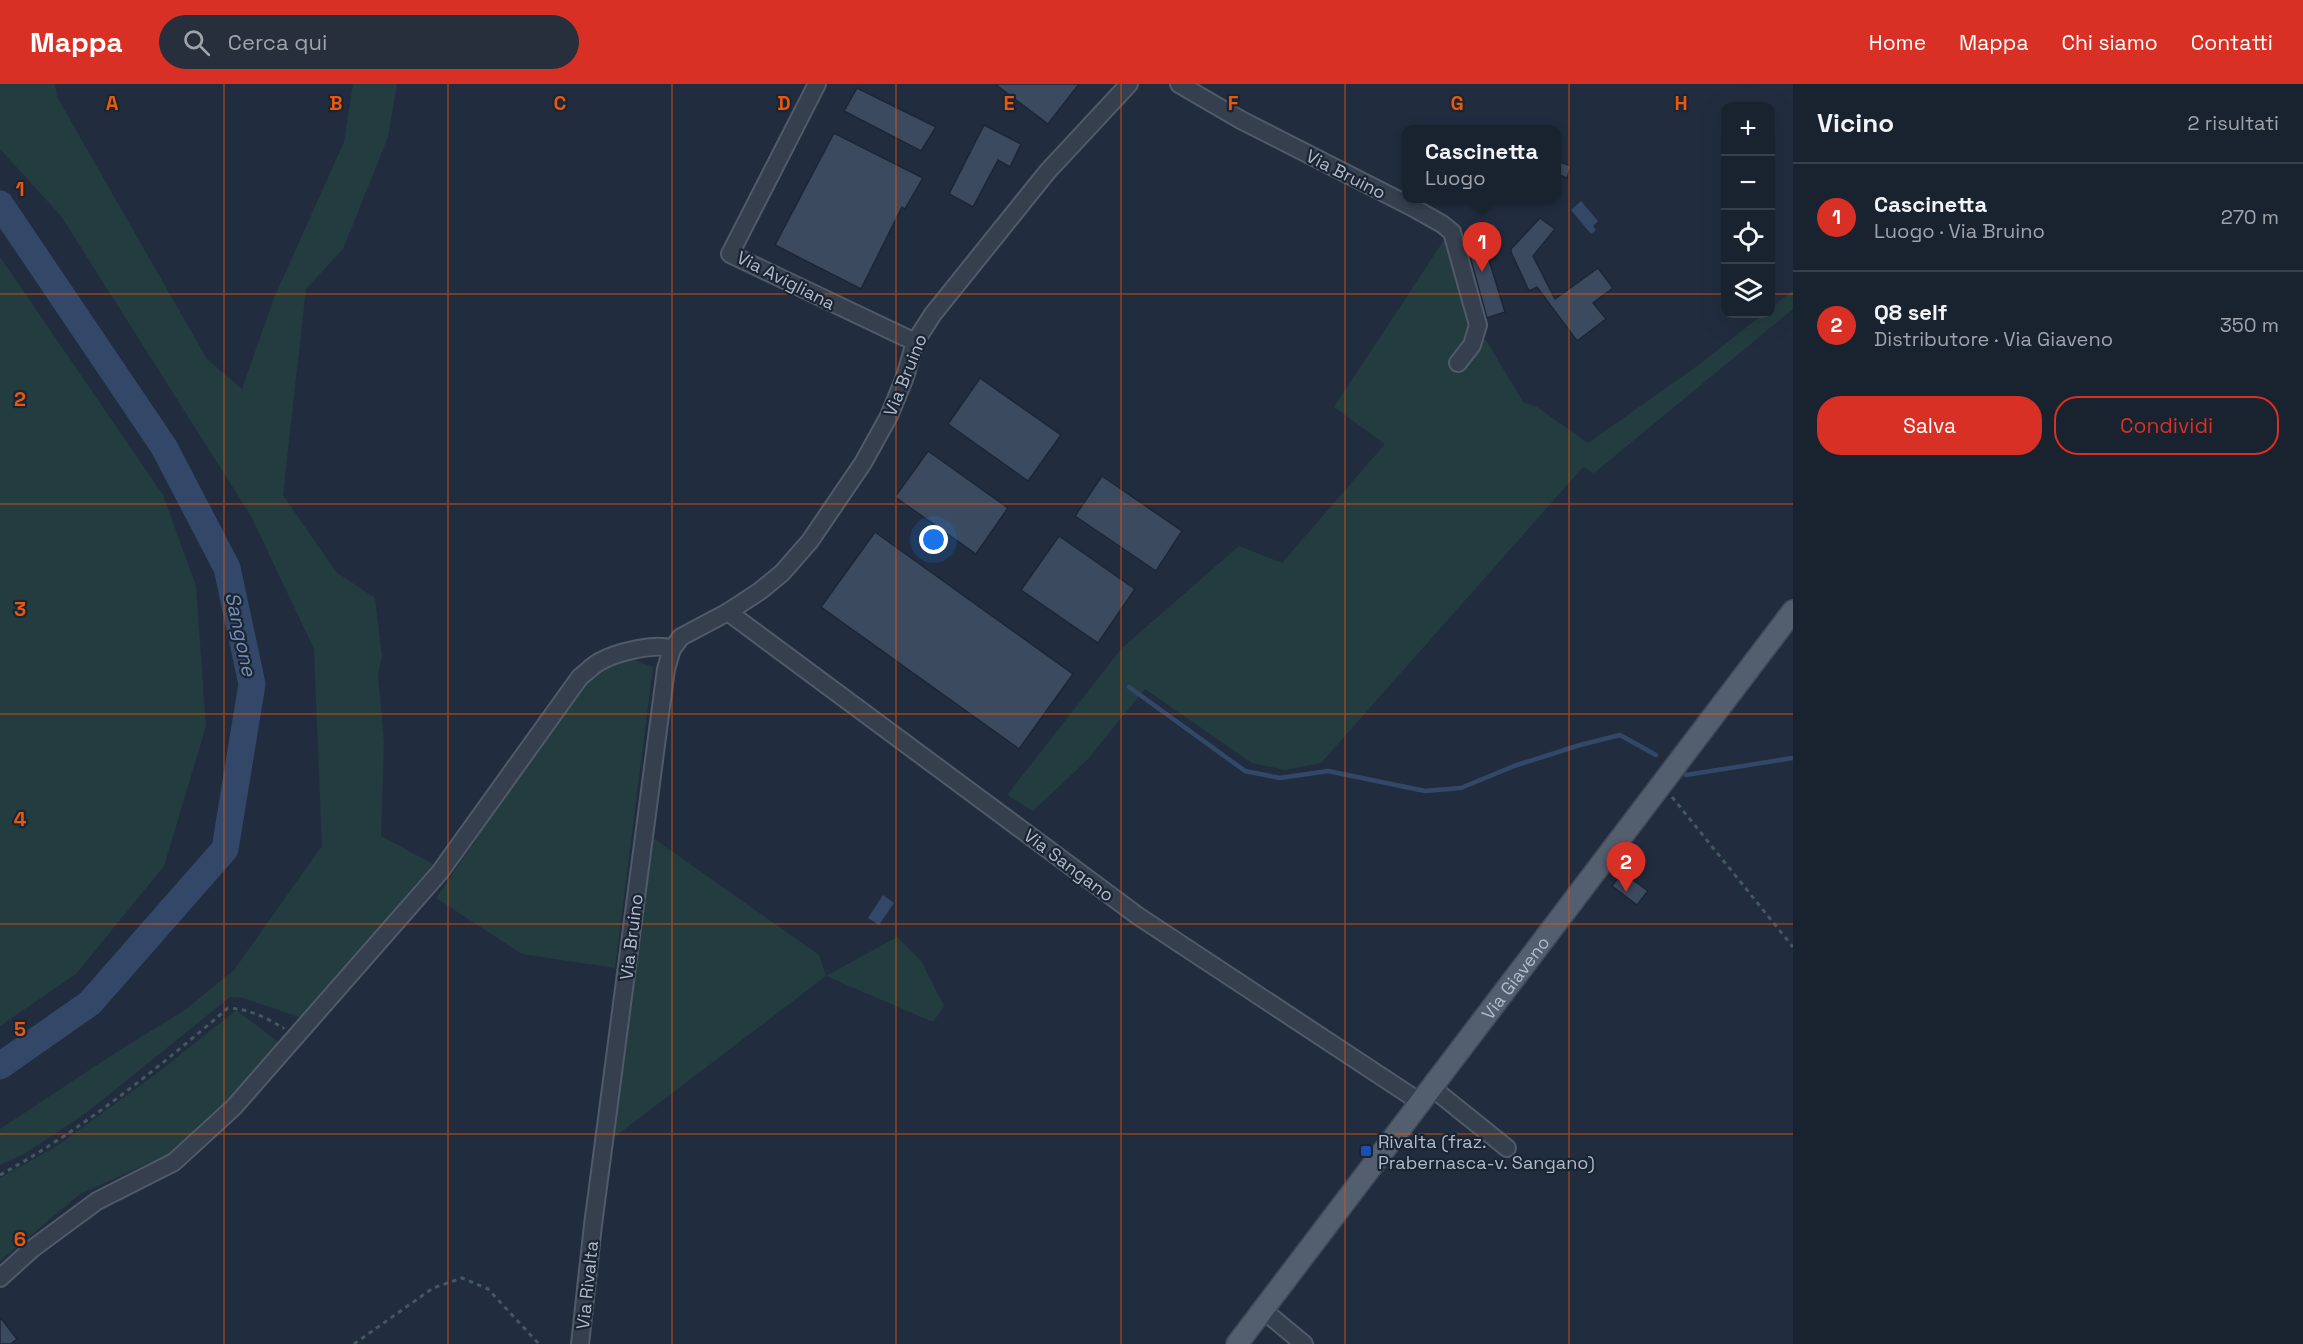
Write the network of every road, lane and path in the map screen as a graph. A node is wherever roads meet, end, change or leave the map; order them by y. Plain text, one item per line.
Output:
1 (817, 84) edge
2 (1129, 84) edge
3 (1179, 84) edge
4 (1402, 202) edge
5 (1404, 203) edge
6 (915, 342) junction
7 (1458, 363) dead end
8 (1793, 610) edge
9 (728, 612) junction
10 (672, 649) junction
11 (1661, 784) junction
12 (1793, 947) edge
13 (295, 1026) junction
14 (1425, 1095) junction
15 (1507, 1148) dead end
16 (0, 1175) edge
17 (593, 1225) joint
18 (0, 1278) edge
19 (1263, 1310) junction
20 (354, 1344) edge
21 (539, 1344) edge
22 (580, 1344) edge
23 (1237, 1344) edge
24 (1304, 1344) edge

1 - 6 street, Via Avigliana
2 - 6 street, Via Bruino
3 - 4 street, Via Bruino
5 - 7 street, Via Bruino
6 - 9 street, Via Bruino
8 - 11 main road, Via Giaveno
9 - 10 street, Via Bruino
9 - 14 street, Via Sangano
10 - 13 street
10 - 17 street, Via Bruino
11 - 12 path
11 - 14 main road, Via Giaveno
13 - 16 path
13 - 18 street
14 - 15 street, Via Sangano
14 - 19 main road, Via Giaveno
17 - 22 street, Via Rivalta
19 - 23 main road, Via Giaveno
19 - 24 street
20 - 21 path

